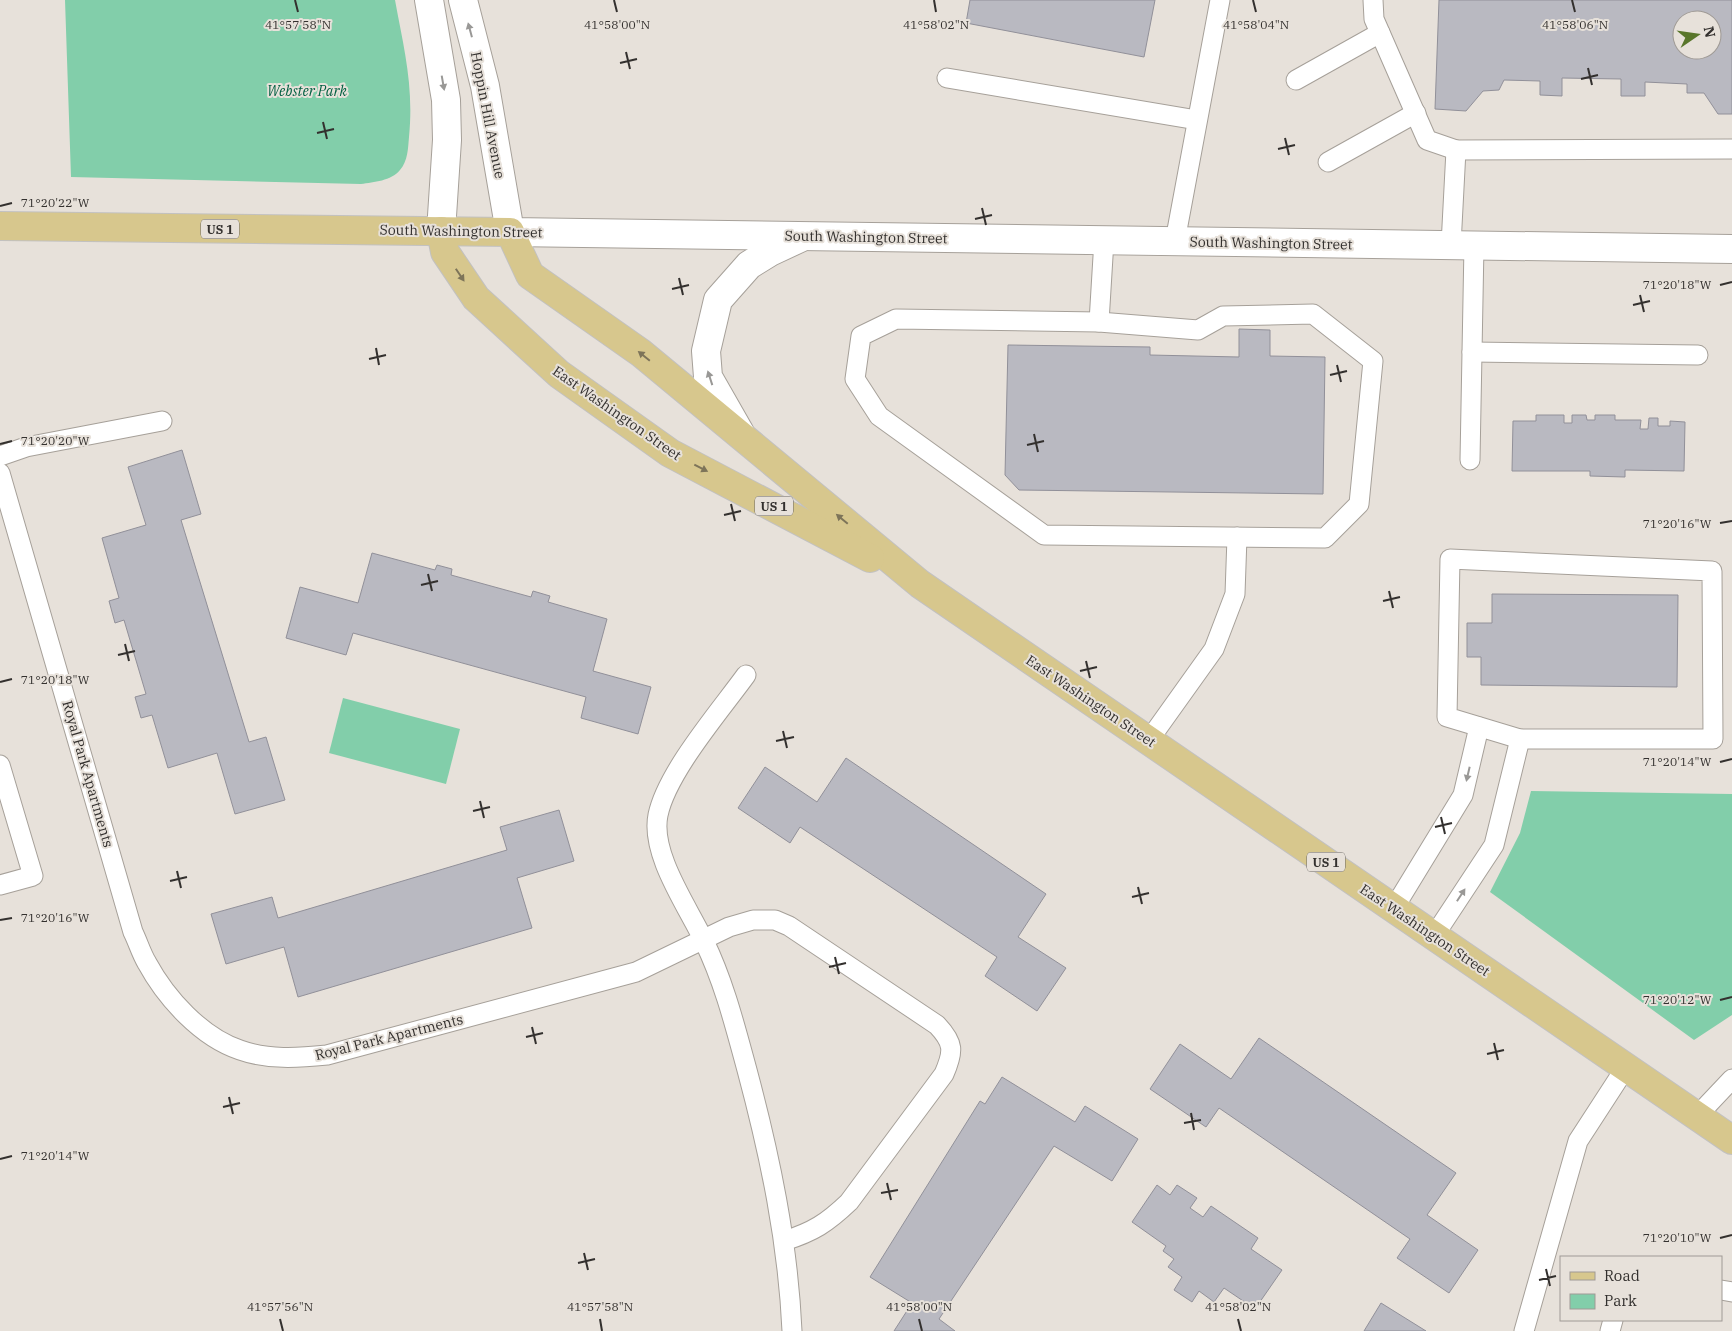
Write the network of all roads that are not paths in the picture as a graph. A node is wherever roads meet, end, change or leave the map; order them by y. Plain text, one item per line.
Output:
1 (429, 0) edge
2 (463, 0) edge
3 (1220, 0) edge
4 (1373, 0) edge
5 (1380, 32) junction
6 (947, 78) dead end
7 (1296, 80) dead end
8 (1416, 113) junction
9 (1197, 120) junction
10 (1732, 149) edge
11 (1456, 150) junction
12 (1328, 162) dead end
13 (0, 226) edge
14 (441, 231) junction
15 (510, 232) junction
16 (805, 236) junction
17 (1104, 240) junction
18 (1175, 241) junction
19 (1462, 245) junction
20 (1732, 249) edge
21 (1098, 322) junction
22 (1472, 352) junction
23 (1698, 355) dead end
24 (162, 421) dead end
25 (742, 436) junction
26 (0, 456) edge
27 (1470, 460) dead end
28 (0, 473) edge
29 (1237, 537) junction
30 (920, 584) junction
31 (746, 675) dead end
32 (1479, 727) junction
33 (1520, 739) junction
34 (1149, 740) junction
35 (0, 766) edge
36 (0, 885) edge
37 (1394, 908) junction
38 (1434, 936) junction
39 (703, 939) junction
40 (1626, 1067) junction
41 (1732, 1079) edge
42 (1697, 1116) junction
43 (1732, 1140) edge
44 (784, 1241) junction
45 (792, 1331) edge
46 (1524, 1331) edge

1 -> 14 main road
15 -> 2 main road, Hoppin Hill Avenue
3 - 9 lane
4 - 5 lane
5 - 7 lane
5 - 8 lane
6 - 9 lane
8 - 11 lane
8 - 12 lane
9 - 18 lane
10 - 11 lane
11 - 19 lane
13 - 14 main road, South Washington Street / US 1
14 - 15 main road, South Washington Street / US 1
14 -> 30 main road, East Washington Street / US 1
15 - 16 main road, South Washington Street
25 -> 15 main road, East Washington Street / US 1
16 - 17 main road, South Washington Street
25 -> 16 main road
17 - 18 main road, South Washington Street
17 - 21 lane
18 - 19 main road, South Washington Street
19 - 20 main road, South Washington Street
19 - 22 lane
21 - 29 lane
21 - 29 lane
22 - 23 lane
22 - 27 lane
24 - 26 lane
30 -> 25 main road, East Washington Street / US 1
28 - 39 lane, Royal Park Apartments
29 - 34 lane
30 - 34 main road, East Washington Street / US 1
31 - 39 lane
32 - 33 lane
32 - 33 lane
32 -> 37 lane
38 -> 33 lane
34 - 37 main road, East Washington Street / US 1
35 - 36 lane
37 - 38 main road, East Washington Street / US 1
38 - 40 main road, East Washington Street / US 1
39 - 44 lane
39 - 44 lane, Royal Park Apartments
40 - 42 main road, East Washington Street / US 1
40 - 46 lane
41 - 42 lane
42 - 43 main road, East Washington Street / US 1
44 - 45 lane

